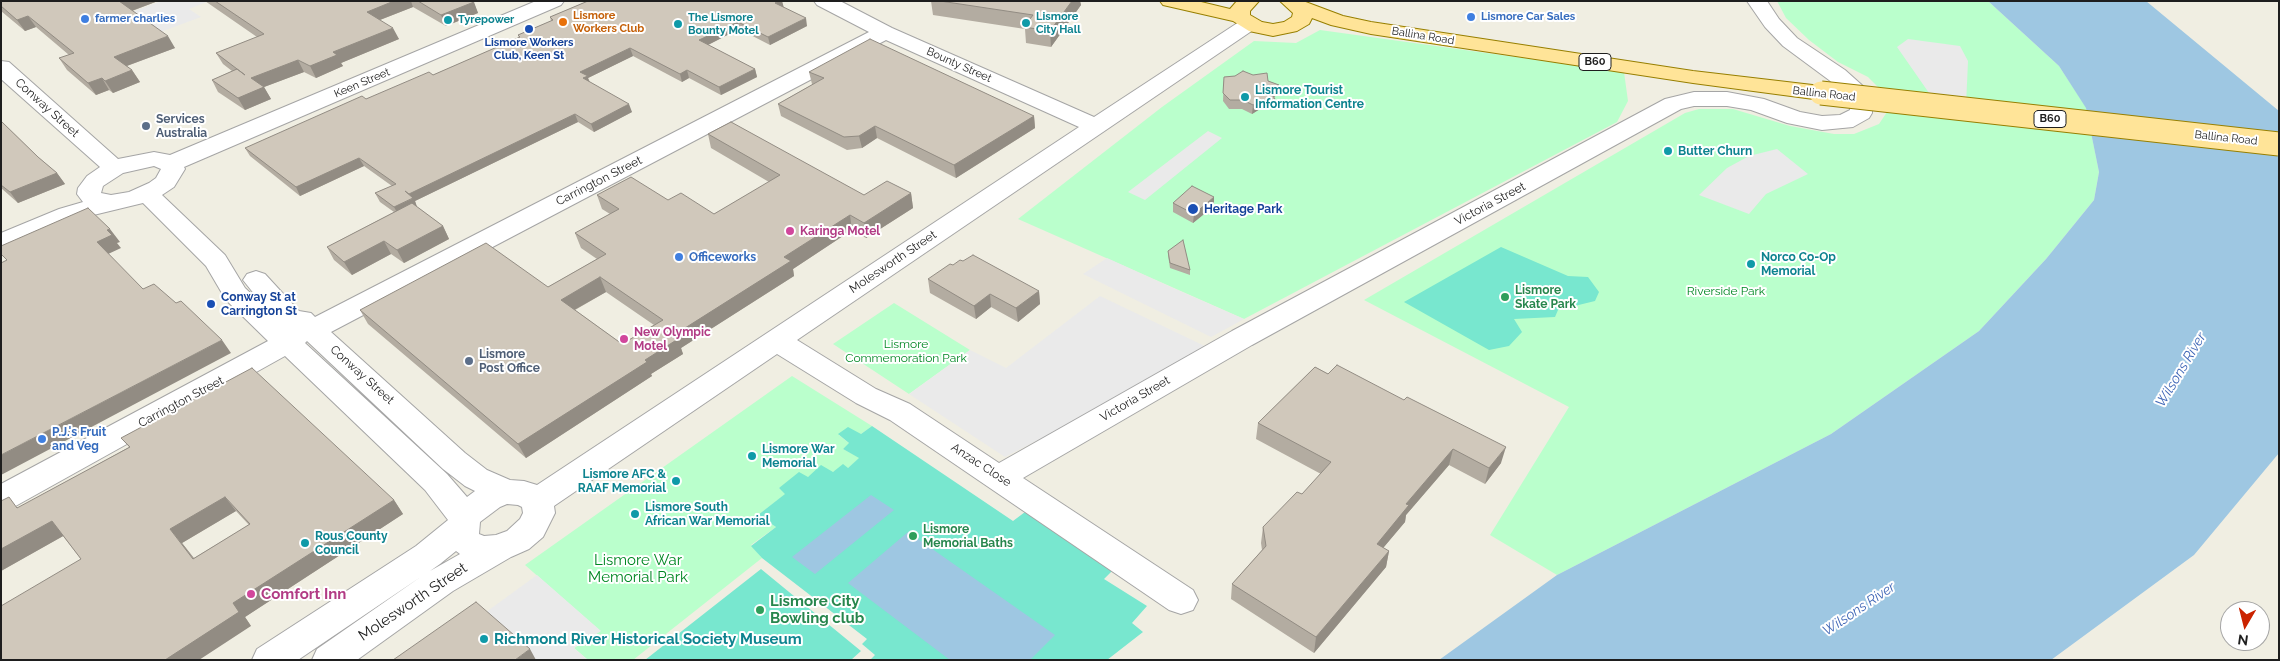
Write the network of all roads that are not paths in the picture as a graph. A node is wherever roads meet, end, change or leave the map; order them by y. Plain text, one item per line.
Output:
1 (554, 1) edge
2 (824, 1) edge
3 (1170, 1) edge
4 (1757, 1) edge
5 (1293, 3) edge
6 (1246, 14) edge
7 (1290, 28) junction
8 (1371, 28) junction
9 (885, 32) junction
10 (1, 67) edge
11 (1095, 126) junction
12 (2279, 144) edge
13 (170, 164) junction
14 (115, 168) junction
15 (90, 188) junction
16 (147, 194) junction
17 (110, 202) junction
18 (1, 231) edge
19 (1, 242) edge
20 (216, 261) junction
21 (301, 337) junction
22 (776, 340) junction
23 (1000, 477) junction
24 (506, 492) junction
25 (1, 499) edge
26 (537, 501) junction
27 (464, 523) junction
28 (499, 548) junction
29 (1181, 600) dead end
30 (269, 660) edge
31 (329, 660) edge

1 - 13 street, Keen Street
2 - 9 street, Bounty Street
3 - 6 main road, B60
4 - 23 street, Victoria Street
5 - 7 main road, B60
5 - 8 main road, Ballina Road / B60
6 - 7 main road, B60
6 - 11 street, Molesworth Street
7 - 8 main road, Ballina Road / B60
8 - 12 main road, Ballina Road / B60, bridge
9 - 11 street, Bounty Street
9 - 21 street, Carrington Street
10 - 14 street, Conway Street
11 - 22 street, Molesworth Street
13 - 14 street
13 - 16 street
14 - 15 street
15 - 17 street
15 - 18 street
16 - 17 street
16 - 20 street, Conway Street
17 - 19 street
20 - 21 street, Conway Street
20 - 21 street, Conway Street
21 - 24 street, Conway Street
21 - 25 street, Carrington Street
21 - 27 street, Conway Street
22 - 23 street, Anzac Close
22 - 26 street, Molesworth Street
23 - 29 street, Anzac Close
24 - 26 street
24 - 27 street
26 - 28 street
27 - 28 street
27 - 30 street
28 - 31 street, Molesworth Street

